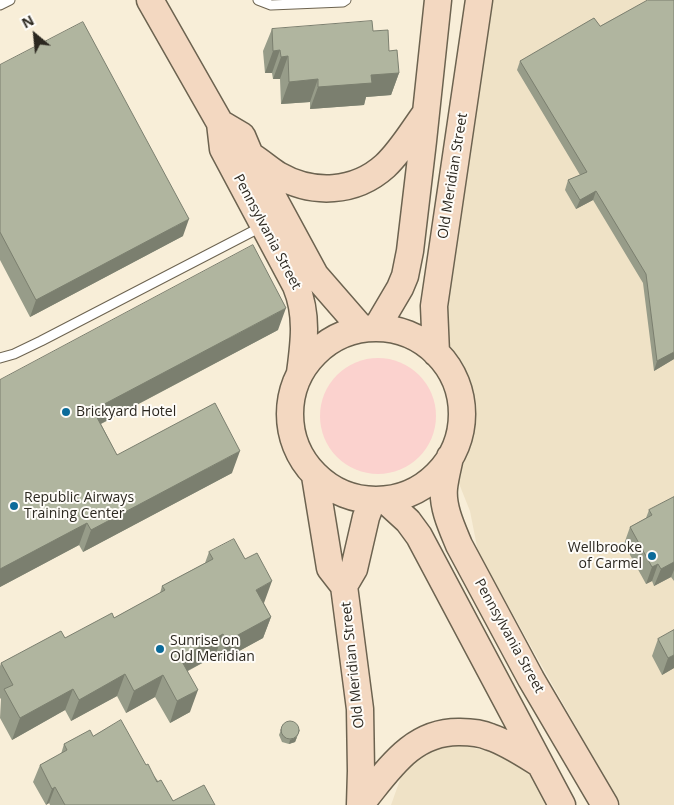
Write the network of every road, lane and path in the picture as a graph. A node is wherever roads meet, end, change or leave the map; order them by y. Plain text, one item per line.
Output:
1 (10, 0) edge
2 (150, 0) edge
3 (258, 0) edge
4 (346, 0) edge
5 (438, 0) edge
6 (479, 0) edge
7 (0, 5) edge
8 (425, 114) junction
9 (220, 123) junction
10 (250, 155) junction
11 (264, 226) junction
12 (370, 328) junction
13 (436, 353) junction
14 (0, 358) edge
15 (300, 373) junction
16 (450, 457) junction
17 (315, 476) junction
18 (378, 500) junction
19 (344, 586) junction
20 (540, 764) junction
21 (360, 805) edge
22 (562, 805) edge
23 (605, 805) edge

1 - 7 lane
2 - 9 main road, Pennsylvania Street
3 - 4 lane
5 - 8 main road
6 - 13 main road, Old Meridian Street
8 - 10 main road
8 - 12 main road
9 - 10 main road, Pennsylvania Street
9 - 11 main road, Pennsylvania Street
10 - 12 main road, Pennsylvania Street
11 - 14 lane
11 - 15 main road, Pennsylvania Street
12 - 13 main road
12 - 15 main road
13 - 16 main road
15 - 17 main road
16 - 18 main road
16 - 23 main road, Pennsylvania Street
17 - 18 main road
17 - 19 main road, Old Meridian Street
18 - 19 main road, Old Meridian Street
18 - 20 main road
19 - 21 main road, Old Meridian Street
20 - 21 main road
20 - 22 main road

